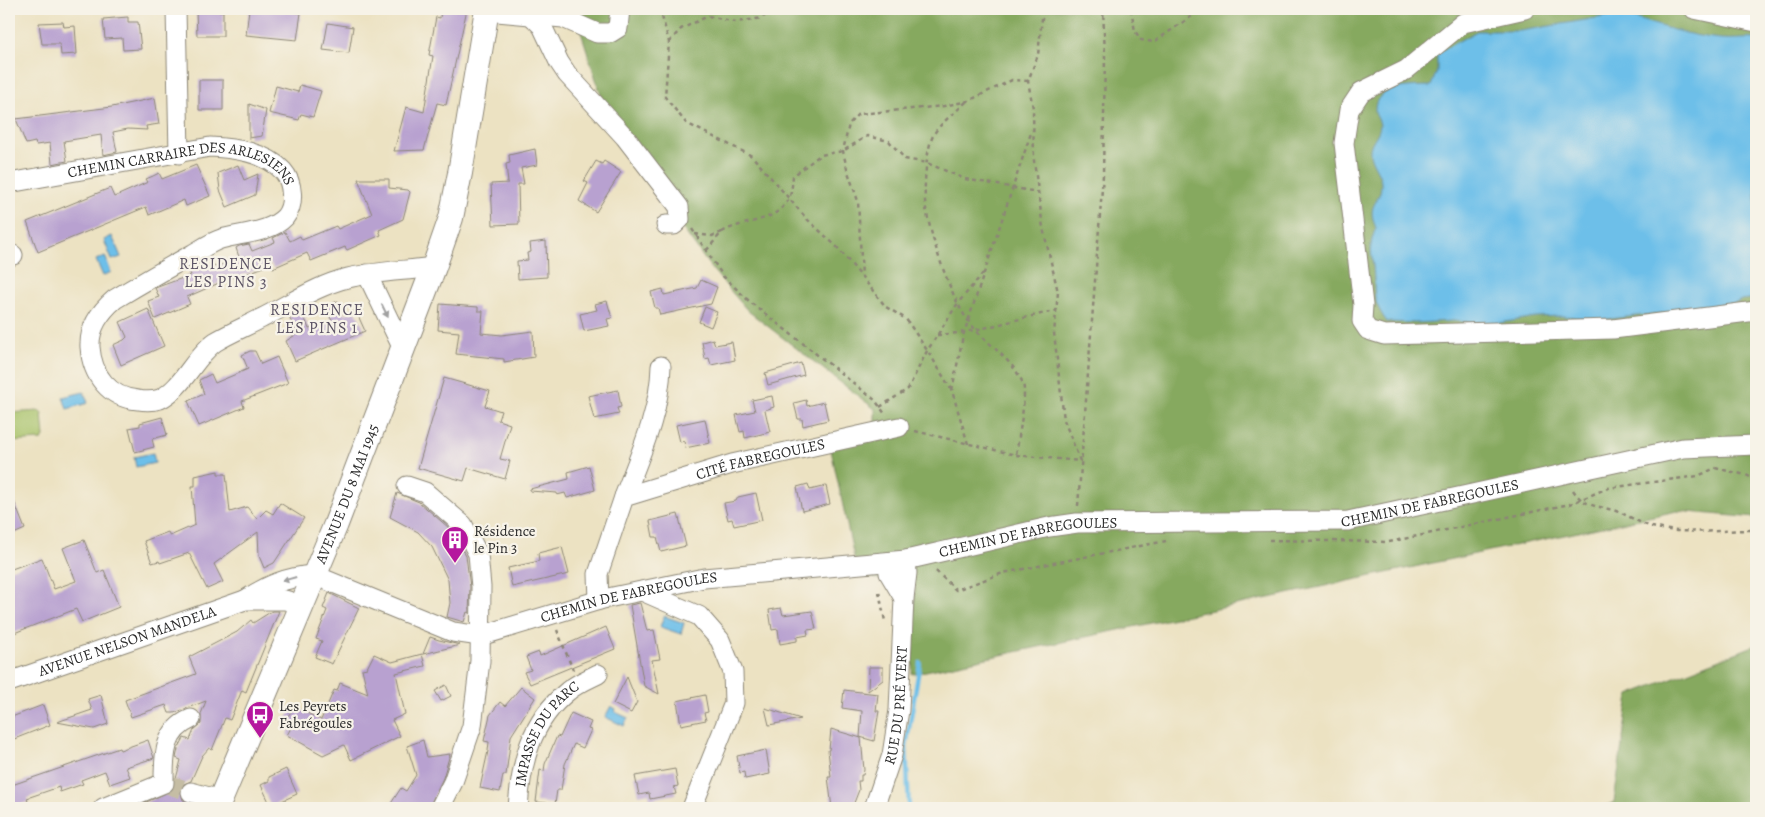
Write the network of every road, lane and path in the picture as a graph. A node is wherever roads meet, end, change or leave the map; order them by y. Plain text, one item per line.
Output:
1 (176, 9) edge
2 (620, 9) edge
3 (665, 9) edge
4 (773, 9) edge
5 (1043, 9) edge
6 (1103, 9) edge
7 (1131, 9) edge
8 (1202, 9) edge
9 (1525, 9) edge
10 (1694, 9) edge
11 (487, 10) edge
12 (659, 10) edge
13 (532, 16) junction
14 (1756, 22) edge
15 (669, 42) junction
16 (1028, 81) junction
17 (968, 101) junction
18 (1033, 128) junction
19 (843, 151) junction
20 (179, 154) junction
21 (928, 163) junction
22 (9, 183) edge
23 (1013, 188) junction
24 (1038, 192) junction
25 (789, 199) junction
26 (681, 213) junction
27 (666, 225) dead end
28 (722, 232) junction
29 (695, 234) junction
30 (706, 251) junction
31 (434, 267) junction
32 (985, 271) junction
33 (367, 274) junction
34 (862, 277) junction
35 (958, 303) junction
36 (1056, 311) junction
37 (1756, 311) edge
38 (968, 321) junction
39 (976, 330) junction
40 (964, 333) junction
41 (937, 334) junction
42 (403, 349) junction
43 (927, 351) junction
44 (661, 366) dead end
45 (952, 391) junction
46 (880, 407) junction
47 (899, 427) junction
48 (968, 444) junction
49 (1756, 445) edge
50 (1016, 455) junction
51 (1080, 461) junction
52 (1563, 474) junction
53 (407, 486) dead end
54 (624, 498) junction
55 (1077, 523) junction
56 (1756, 530) edge
57 (897, 561) junction
58 (314, 575) junction
59 (642, 591) junction
60 (245, 600) junction
61 (599, 600) junction
62 (302, 605) junction
63 (551, 615) junction
64 (480, 636) junction
65 (598, 674) dead end
66 (9, 682) edge
67 (579, 685) junction
68 (191, 719) dead end
69 (191, 792) tunnel mouth
70 (218, 804) edge
71 (447, 806) edge
72 (103, 808) edge
73 (518, 808) edge
74 (692, 808) edge
75 (874, 808) edge

1 - 20 street
2 - 12 path
2 - 13 street
3 - 12 path
4 - 15 path
5 - 16 path
6 - 51 path
7 - 8 path
9 - 37 street
10 - 14 street
11 - 13 street
11 - 31 main road, AVENUE DU 8 MAI 1945
12 - 15 path
13 - 26 street
15 - 25 path
16 - 17 path
16 - 18 path
17 - 19 path
17 - 21 path
18 - 23 path
18 - 24 path
19 - 21 path
19 - 25 path
19 - 34 path
20 - 22 street, CHEMIN CARRAIRE DES ARLESIENS
20 - 33 street, CHEMIN CARRAIRE DES ARLESIENS
21 - 23 path
21 - 35 path
23 - 24 path
23 - 32 path
24 - 36 path
25 - 28 path
25 - 34 path
26 - 27 street
26 - 29 path
28 - 29 path
28 - 30 path
29 - 30 path
30 - 46 path
31 - 33 street, CHEMIN CARRAIRE DES ARLESIENS
31 - 42 main road, AVENUE DU 8 MAI 1945
32 - 35 path
32 - 38 path
33 -> 42 street
34 - 43 path
35 - 38 path
35 - 41 path
36 - 39 path
36 - 51 path
38 - 39 path
38 - 40 path
39 - 40 path
39 - 50 path
40 - 41 path
40 - 45 path
41 - 43 path
42 - 58 main road, AVENUE DU 8 MAI 1945
43 - 45 path
43 - 46 path
44 - 54 street
45 - 48 path
46 - 47 path
47 - 48 path
47 - 54 street, CITÉ FABREGOULES
48 - 50 path
49 - 52 street, CHEMIN DE FABREGOULES
50 - 51 path
51 - 55 path
52 - 55 street, CHEMIN DE FABREGOULES
52 - 56 path
53 - 64 street
54 - 61 street
55 - 57 street, CHEMIN DE FABREGOULES
57 - 59 street, CHEMIN DE FABREGOULES
57 - 75 street, RUE DU PRÉ VERT
58 -> 60 street, AVENUE NELSON MANDELA
58 - 62 main road, AVENUE DU 8 MAI 1945
58 - 64 street, CHEMIN DE FABREGOULES
59 - 61 street, CHEMIN DE FABREGOULES
59 - 74 street
60 - 62 street, AVENUE NELSON MANDELA
60 - 66 street, AVENUE NELSON MANDELA
61 - 63 street, CHEMIN DE FABREGOULES
62 - 70 main road, AVENUE DU 8 MAI 1945
63 - 64 street, CHEMIN DE FABREGOULES
63 - 67 path
64 - 71 street
65 - 67 street, IMPASSE DU PARC
67 - 73 street, IMPASSE DU PARC
68 - 72 street
69 - 70 street

